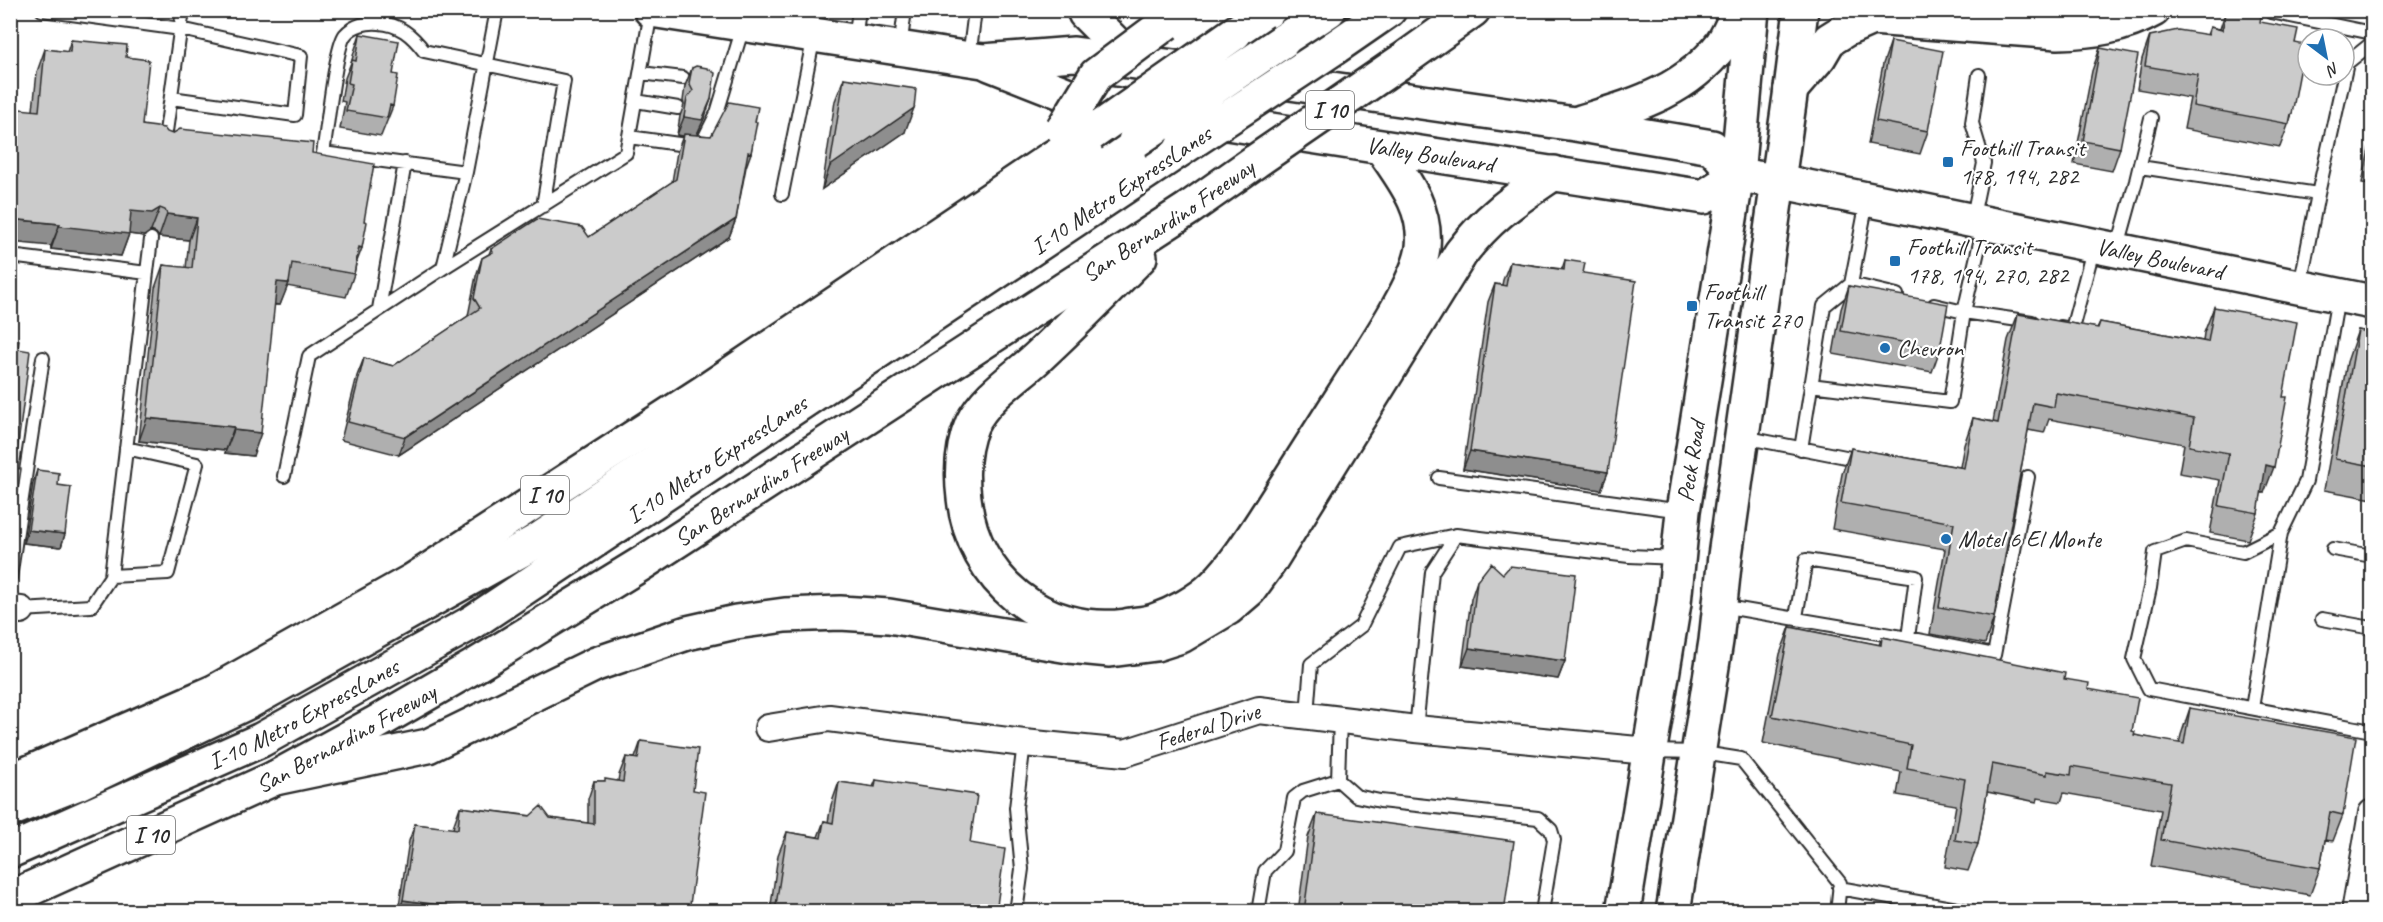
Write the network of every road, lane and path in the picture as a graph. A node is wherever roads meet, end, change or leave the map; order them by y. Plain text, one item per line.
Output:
1 (42, 10) edge
2 (183, 10) edge
3 (497, 10) edge
4 (904, 10) edge
5 (975, 10) edge
6 (1084, 10) edge
7 (1269, 10) edge
8 (1329, 10) edge
9 (1389, 10) edge
10 (1473, 10) edge
11 (1739, 10) edge
12 (1752, 10) edge
13 (1801, 10) edge
14 (2153, 10) edge
15 (651, 11) edge
16 (2271, 12) edge
17 (744, 17) edge
18 (1175, 17) edge
19 (808, 26) edge
20 (857, 26) edge
21 (181, 29) junction
22 (2373, 33) edge
23 (2373, 43) edge
24 (900, 48) junction
25 (976, 60) junction
26 (1133, 61) junction
27 (486, 65) junction
28 (641, 73) junction
29 (1978, 75) dead end
30 (683, 78) dead end
31 (1791, 89) junction
32 (171, 98) junction
33 (636, 101) junction
34 (678, 108) dead end
35 (703, 111) edge
36 (717, 112) junction
37 (2151, 118) dead end
38 (1575, 124) junction
39 (629, 137) junction
40 (1069, 141) junction
41 (1382, 148) junction
42 (164, 149) edge
43 (405, 164) junction
44 (2140, 167) junction
45 (466, 172) junction
46 (1554, 173) junction
47 (1737, 175) junction
48 (1778, 181) junction
49 (782, 194) dead end
50 (2318, 194) junction
51 (1867, 201) junction
52 (543, 206) junction
53 (1188, 209) junction
54 (1978, 223) junction
55 (151, 239) dead end
56 (2105, 248) junction
57 (10, 256) edge
58 (443, 268) junction
59 (147, 273) junction
60 (1851, 284) junction
61 (2300, 287) junction
62 (2338, 295) junction
63 (2373, 302) edge
64 (379, 309) junction
65 (1964, 312) junction
66 (43, 358) dead end
67 (1810, 385) junction
68 (1742, 437) junction
69 (126, 448) junction
70 (1801, 449) junction
71 (1877, 463) edge
72 (284, 476) dead end
73 (2028, 477) dead end
74 (1439, 478) dead end
75 (1683, 511) junction
76 (2281, 533) junction
77 (1456, 535) junction
78 (2333, 549) dead end
79 (2373, 556) edge
80 (1679, 558) junction
81 (111, 576) junction
82 (10, 578) edge
83 (1720, 606) junction
84 (16, 609) edge
85 (1796, 617) junction
86 (2322, 619) dead end
87 (2373, 628) edge
88 (1908, 638) junction
89 (2252, 708) junction
90 (1307, 715) junction
91 (1340, 719) junction
92 (768, 728) dead end
93 (1416, 729) junction
94 (2373, 731) edge
95 (1024, 743) junction
96 (1648, 751) junction
97 (1697, 752) junction
98 (275, 778) junction
99 (1338, 780) junction
100 (10, 781) edge
101 (10, 810) edge
102 (2373, 813) edge
103 (10, 851) edge
104 (2369, 856) edge
105 (1839, 888) junction
106 (19, 895) edge
107 (1016, 912) edge
108 (1258, 912) edge
109 (1542, 912) edge
110 (1623, 912) edge
111 (1673, 912) edge
112 (1837, 912) edge
113 (1974, 912) edge
114 (2355, 912) edge

1 - 21 lane
2 - 21 lane
3 - 27 lane
4 - 24 lane
5 - 25 lane
6 - 26 main road
7 - 40 main road, I 10, bridge
8 - 101 main road, I-10 Metro ExpressLanes, bridge
9 - 103 main road, I-10 Metro ExpressLanes, bridge
10 - 53 main road, San Bernardino Freeway / I 10, bridge
11 - 38 main road
12 - 47 main road, Peck Road
13 - 31 main road, Peck Road
14 - 31 main road
15 - 17 main road, Valley Boulevard
15 - 28 lane
16 - 22 lane
17 - 19 main road, Valley Boulevard
17 - 36 lane
18 - 40 main road, bridge
19 - 20 main road, Valley Boulevard
19 - 49 lane
20 - 24 main road, Valley Boulevard
21 - 32 lane
21 - 32 lane
23 - 50 lane
24 - 25 main road, Valley Boulevard
25 - 26 main road, Valley Boulevard
25 - 41 main road, Valley Boulevard
26 - 38 main road, Valley Boulevard
27 - 43 lane
27 - 45 lane
27 - 52 lane
28 - 30 lane
28 - 33 lane
29 - 54 lane
31 - 48 main road, Peck Road
32 - 42 lane
33 - 34 lane
33 - 39 lane
35 - 36 lane
36 - 39 lane
37 - 44 lane
38 - 47 main road, Valley Boulevard
39 - 52 lane
40 - 100 main road, I 10
41 - 46 main road, Valley Boulevard
41 - 53 main road
43 - 45 lane
43 - 64 lane
44 - 50 lane
44 - 56 lane
45 - 58 lane
46 - 47 main road, Valley Boulevard
46 - 98 main road
47 - 48 main road, Valley Boulevard
47 - 75 main road, Peck Road
48 - 51 main road, Valley Boulevard
48 - 68 main road, Peck Road
50 - 61 lane
51 - 54 main road, Valley Boulevard
51 - 60 lane
52 - 58 lane
53 - 98 main road, San Bernardino Freeway / I 10
54 - 56 main road, Valley Boulevard
54 - 65 lane
55 - 59 lane
56 - 61 main road, Valley Boulevard
56 - 65 lane
57 - 59 lane
58 - 64 lane
59 - 69 lane
60 - 65 lane
60 - 67 lane
61 - 62 main road, Valley Boulevard
62 - 63 main road, Valley Boulevard
62 - 76 lane
64 - 72 lane
65 - 67 lane
66 - 82 lane
67 - 70 lane
68 - 70 lane
68 - 83 main road, Peck Road
69 - 81 lane
69 - 81 lane
70 - 71 lane
73 - 88 lane
74 - 75 lane
75 - 80 main road, Peck Road
76 - 89 lane
76 - 89 lane
77 - 80 lane
77 - 90 lane
77 - 93 lane
78 - 79 lane
80 - 96 main road, Peck Road
81 - 84 lane
83 - 85 lane
83 - 97 main road, Peck Road
85 - 88 lane
85 - 88 lane
86 - 87 lane
89 - 94 lane
90 - 91 street, Federal Drive
90 - 95 street, Federal Drive
91 - 93 street, Federal Drive
91 - 99 lane
92 - 95 street, Federal Drive
93 - 96 street, Federal Drive
95 - 107 lane
96 - 97 lane
96 - 110 main road, Peck Road
97 - 105 lane
97 - 111 main road, Peck Road
98 - 106 main road, San Bernardino Freeway / I 10
99 - 108 lane
99 - 109 lane
102 - 104 street
104 - 114 street
105 - 112 lane
105 - 113 lane

